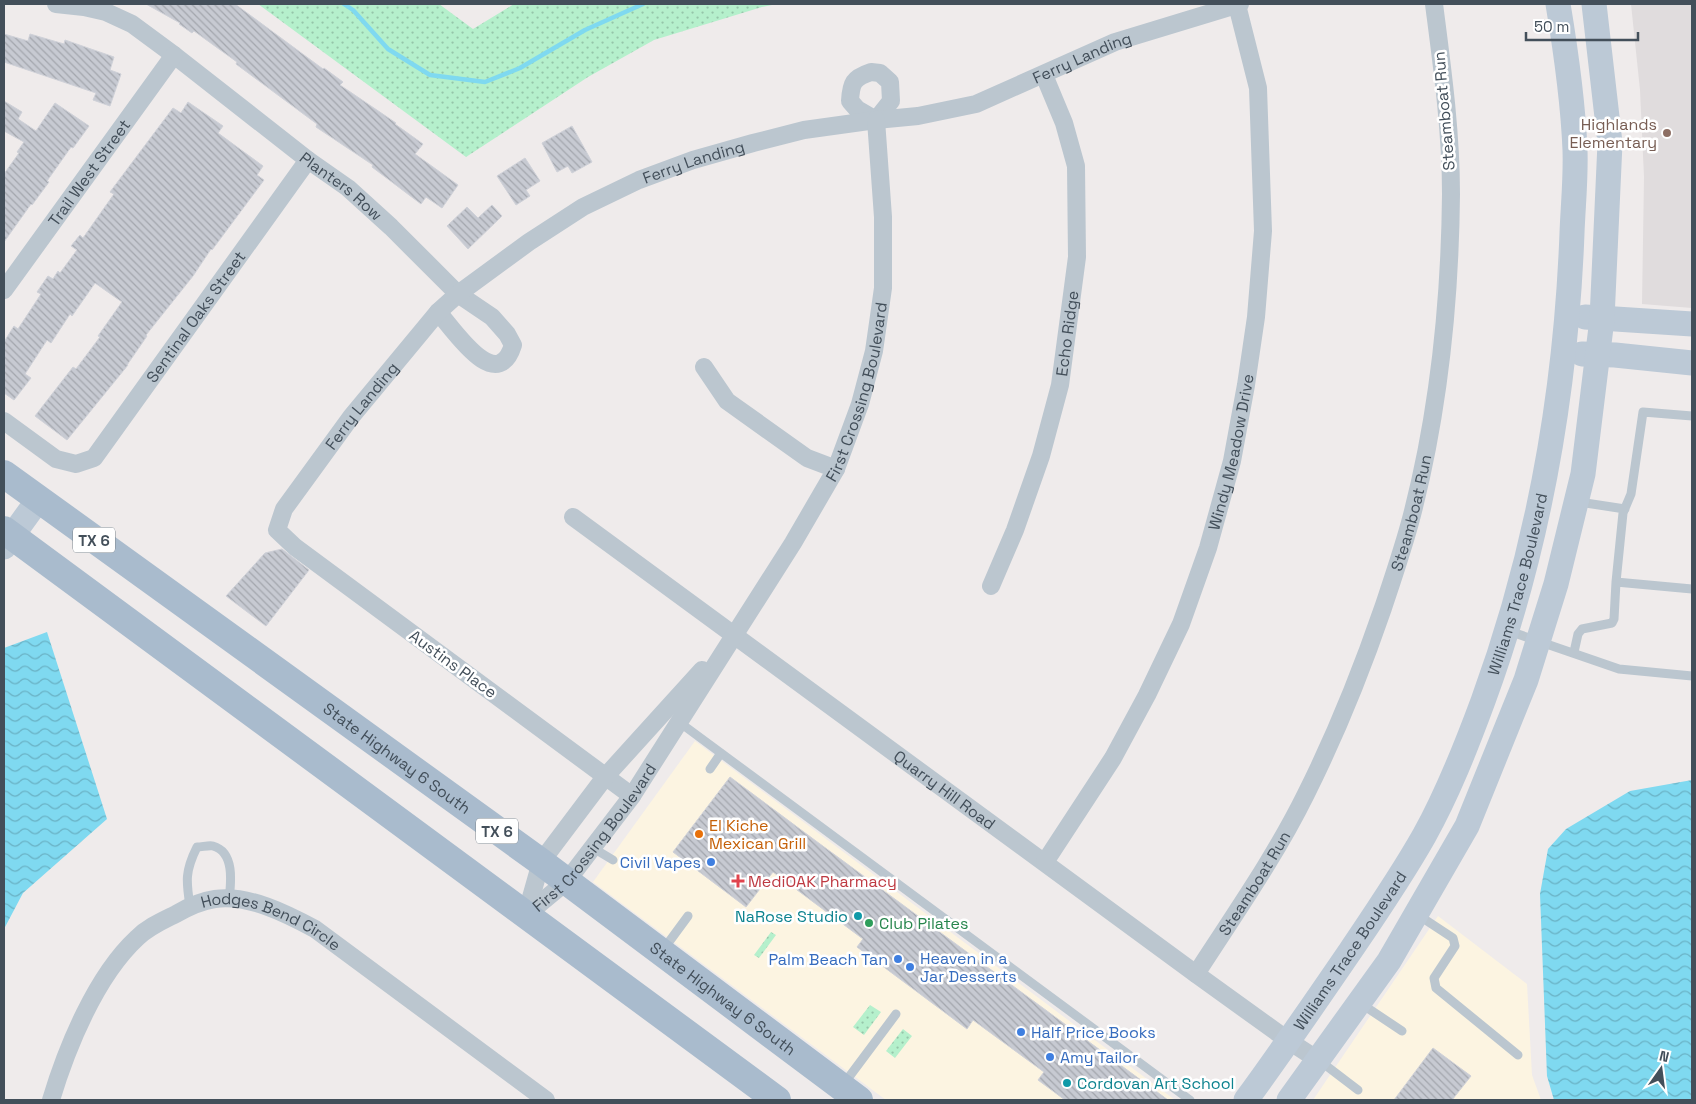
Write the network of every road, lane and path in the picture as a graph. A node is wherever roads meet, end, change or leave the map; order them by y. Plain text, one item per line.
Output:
1 (56, 4) edge
2 (1239, 4) edge
3 (1434, 4) edge
4 (1558, 4) edge
5 (1594, 4) edge
6 (174, 55) junction
7 (1044, 75) junction
8 (876, 120) junction
9 (308, 160) junction
10 (4, 290) edge
11 (458, 294) junction
12 (438, 312) junction
13 (1568, 315) junction
14 (1602, 319) junction
15 (1692, 324) edge
16 (1564, 352) junction
17 (1598, 355) junction
18 (1692, 363) edge
19 (704, 367) dead end
20 (1692, 416) edge
21 (4, 421) edge
22 (836, 469) junction
23 (4, 474) edge
24 (38, 500) junction
25 (1576, 502) junction
26 (1625, 509) junction
27 (573, 517) dead end
28 (277, 530) joint
29 (6, 538) edge
30 (1616, 582) junction
31 (991, 586) dead end
32 (1692, 589) edge
33 (1507, 630) junction
34 (734, 635) junction
35 (1538, 640) junction
36 (1574, 652) junction
37 (1692, 676) edge
38 (679, 722) junction
39 (721, 753) junction
40 (710, 769) dead end
41 (605, 777) junction
42 (632, 796) junction
43 (593, 848) junction
44 (613, 860) dead end
45 (541, 862) junction
46 (1045, 862) junction
47 (567, 881) junction
48 (229, 900) junction
49 (190, 906) junction
50 (1416, 914) junction
51 (526, 915) junction
52 (688, 916) dead end
53 (661, 952) junction
54 (1196, 974) junction
55 (1359, 1002) junction
56 (896, 1014) dead end
57 (1402, 1031) dead end
58 (1289, 1041) junction
59 (1518, 1055) dead end
60 (1318, 1060) junction
61 (1358, 1090) dead end
62 (844, 1096) edge
63 (50, 1100) edge
64 (546, 1100) edge
65 (777, 1100) edge
66 (1190, 1100) edge
67 (1246, 1100) edge
68 (1289, 1100) edge

1 - 6 street, Planters Row
2 - 7 street, Ferry Landing
2 - 46 street, Windy Meadow Drive
3 - 54 street, Steamboat Run
4 - 13 main road, Williams Trace Boulevard
5 - 14 main road, Williams Trace Boulevard
6 - 9 street, Planters Row
6 - 10 street, Trail West Street
7 - 8 street, Ferry Landing
7 - 31 street, Echo Ridge
8 - 11 street, Ferry Landing
8 - 22 street, First Crossing Boulevard
9 - 11 street, Planters Row
9 - 21 street, Sentinal Oaks Street
11 - 12 street, Ferry Landing
11 - 12 street, Planters Row
12 - 28 street, Ferry Landing
13 - 14 main road
13 - 16 main road, Williams Trace Boulevard
14 - 15 main road
14 - 17 main road, Williams Trace Boulevard
16 - 17 main road
16 - 33 main road, Williams Trace Boulevard
17 - 18 main road
17 - 25 main road, Williams Trace Boulevard
19 - 22 street
20 - 26 lane
22 - 34 street, First Crossing Boulevard
23 - 24 main road, State Highway 6 South / TX 6
24 - 29 main road
24 - 45 main road, State Highway 6 South / TX 6
25 - 26 lane
25 - 35 main road, Williams Trace Boulevard
26 - 30 lane
27 - 34 street, Quarry Hill Road
28 - 41 street, Austins Place
29 - 51 main road, TX 6
30 - 32 lane
30 - 36 lane
33 - 35 lane
33 - 58 main road, Williams Trace Boulevard
34 - 38 street, First Crossing Boulevard
34 - 41 street, First Crossing Boulevard
34 - 46 street, Quarry Hill Road
35 - 36 lane
35 - 50 main road, Williams Trace Boulevard
36 - 37 lane
38 - 39 lane
38 - 42 street, First Crossing Boulevard
39 - 40 lane
39 - 66 lane
41 - 42 street, Austins Place
41 - 45 street, First Crossing Boulevard
42 - 43 street, First Crossing Boulevard
43 - 44 lane
43 - 47 street, First Crossing Boulevard
45 - 47 main road, State Highway 6 South / TX 6
45 - 51 street, First Crossing Boulevard
46 - 54 street, Quarry Hill Road
47 - 51 street, First Crossing Boulevard
47 - 53 main road, State Highway 6 South / TX 6
48 - 49 street, Hodges Bend Circle
48 - 49 lane
48 - 64 street, Hodges Bend Circle
49 - 63 street, Hodges Bend Circle
50 - 55 main road, Williams Trace Boulevard
50 - 59 lane
51 - 65 main road, TX 6
52 - 53 lane
53 - 62 main road, State Highway 6 South / TX 6
54 - 58 street, Quarry Hill Road
55 - 57 lane
55 - 60 main road, Williams Trace Boulevard
56 - 62 lane
58 - 60 street, Quarry Hill Road
58 - 67 main road, Williams Trace Boulevard
60 - 61 lane
60 - 68 main road, Williams Trace Boulevard

